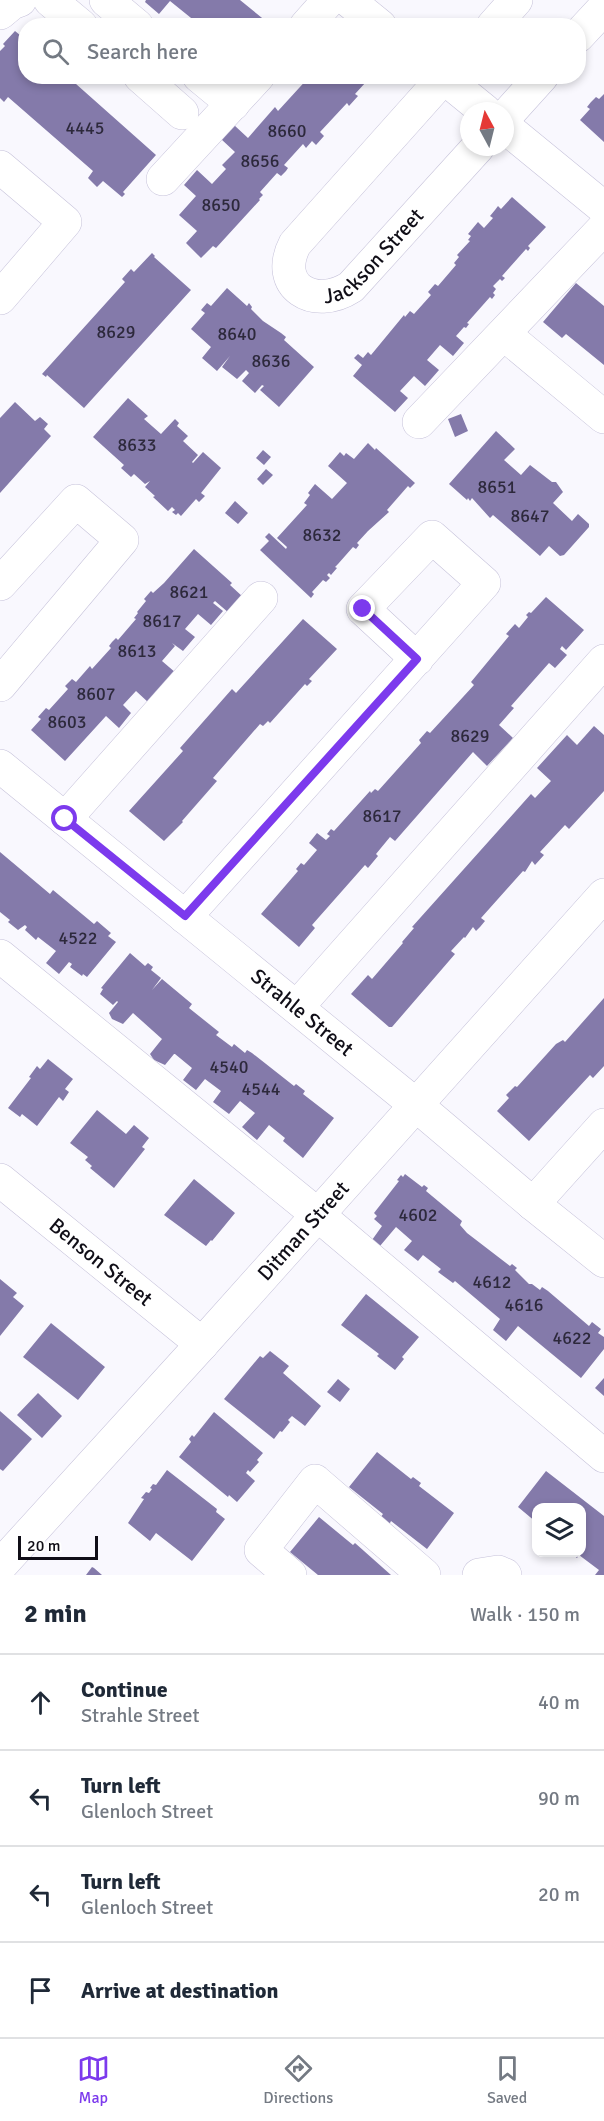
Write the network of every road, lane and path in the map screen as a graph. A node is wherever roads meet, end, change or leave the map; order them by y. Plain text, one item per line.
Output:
1 (20, 0) edge
2 (50, 0) edge
3 (106, 0) edge
4 (329, 0) edge
5 (348, 0) edge
6 (516, 0) edge
7 (604, 8) edge
8 (0, 13) edge
9 (71, 18) edge
10 (127, 18) edge
11 (313, 18) edge
12 (370, 18) edge
13 (499, 18) edge
14 (586, 28) edge
15 (149, 84) edge
16 (208, 84) edge
17 (251, 84) edge
18 (438, 84) edge
19 (452, 84) edge
20 (535, 84) edge
21 (474, 102) edge
22 (232, 104) junction
23 (514, 107) edge
24 (182, 113) dead end
25 (514, 134) edge
26 (470, 156) edge
27 (0, 167) edge
28 (164, 178) dead end
29 (604, 208) edge
30 (604, 228) edge
31 (0, 298) edge
32 (504, 334) junction
33 (604, 417) edge
34 (419, 422) dead end
35 (0, 584) edge
36 (261, 598) dead end
37 (417, 659) dead end
38 (604, 661) edge
39 (0, 685) edge
40 (0, 766) edge
41 (65, 819) junction
42 (604, 895) edge
43 (185, 916) junction
44 (0, 956) edge
45 (297, 1007) junction
46 (416, 1105) junction
47 (604, 1125) edge
48 (0, 1180) edge
49 (533, 1204) junction
50 (318, 1215) junction
51 (604, 1261) edge
52 (202, 1344) junction
53 (604, 1456) edge
54 (0, 1566) edge
55 (290, 1575) edge
56 (424, 1575) edge

1 - 8 street
2 - 9 street
3 - 10 street
4 - 11 street
5 - 12 street
6 - 13 street
7 - 14 street
15 - 24 street
16 - 22 street
17 - 22 street
18 - 26 street, Jackson Street
19 - 21 street
20 - 23 street
22 - 28 street
25 - 29 street
27 - 31 street
30 - 32 street
32 - 33 street
32 - 34 street
35 - 39 street
36 - 41 street
37 - 43 street
38 - 45 street
40 - 41 street, Strahle Street
41 - 43 street, Strahle Street
42 - 46 street, Ditman Street
43 - 45 street, Strahle Street
44 - 50 street
45 - 46 street, Strahle Street
46 - 49 street, Strahle Street
46 - 50 street, Ditman Street
47 - 49 street
48 - 52 street, Benson Street
49 - 51 street, Strahle Street
50 - 52 street, Ditman Street
50 - 53 street
52 - 54 street, Ditman Street
55 - 56 street

